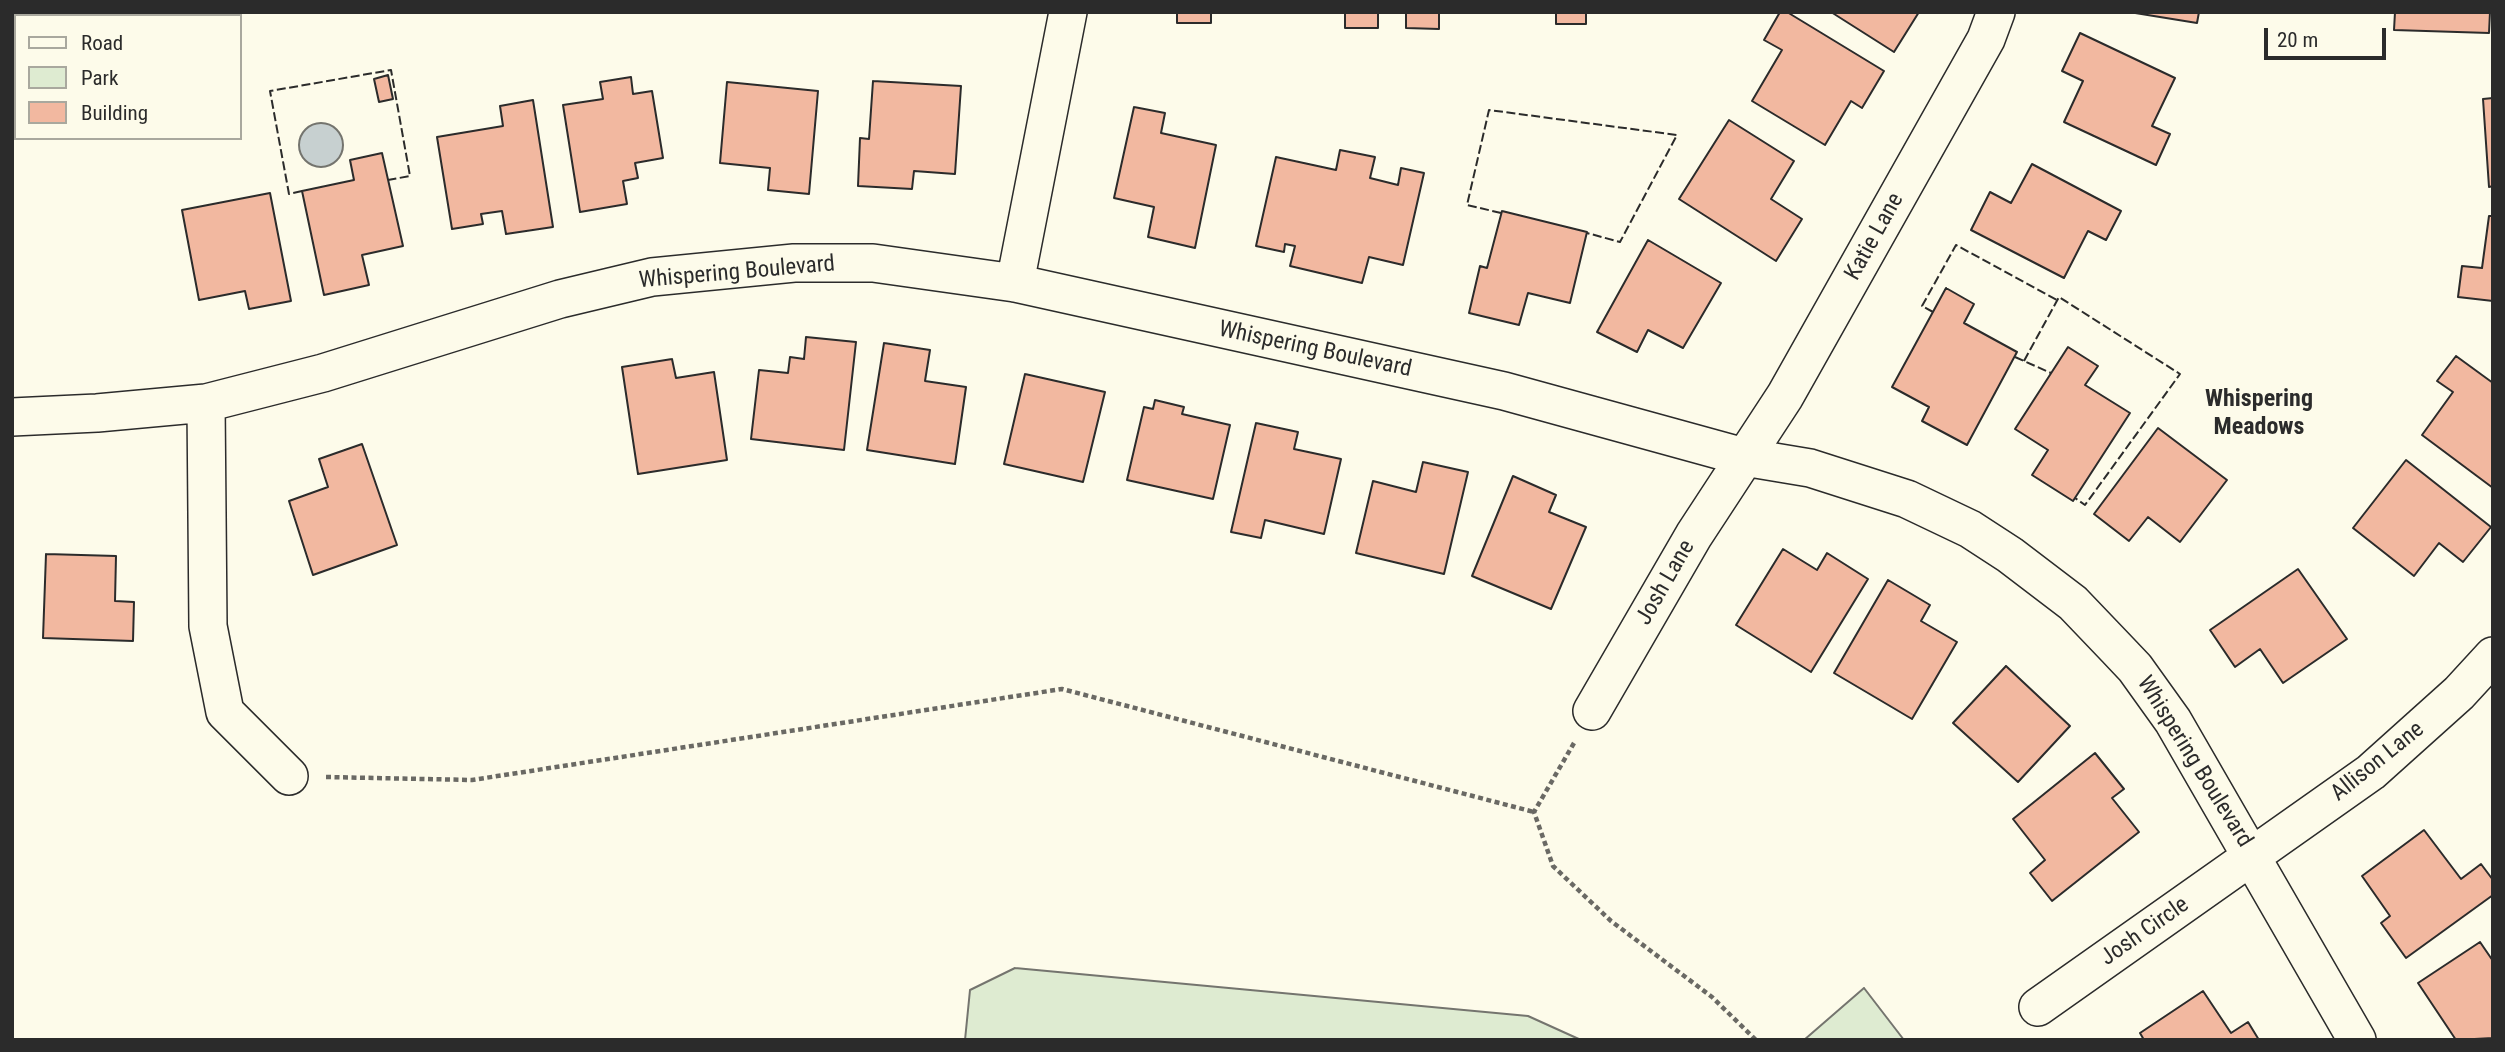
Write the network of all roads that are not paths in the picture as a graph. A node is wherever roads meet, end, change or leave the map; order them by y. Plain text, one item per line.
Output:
1 (1068, 12) edge
2 (1996, 12) edge
3 (1015, 283) junction
4 (206, 403) junction
5 (12, 417) edge
6 (1744, 457) junction
7 (2493, 656) edge
8 (1592, 711) road end
9 (289, 776) road end
10 (2253, 856) junction
11 (2038, 1007) dead end
12 (2357, 1040) edge

1 - 3 street
2 - 6 street, Katie Lane
3 - 4 street, Whispering Boulevard
3 - 6 street, Whispering Boulevard
4 - 5 street, Whispering Boulevard
4 - 9 street
6 - 8 street, Josh Lane
6 - 10 street, Whispering Boulevard
7 - 10 street, Allison Lane
10 - 11 street, Josh Circle
10 - 12 street, Whispering Boulevard

